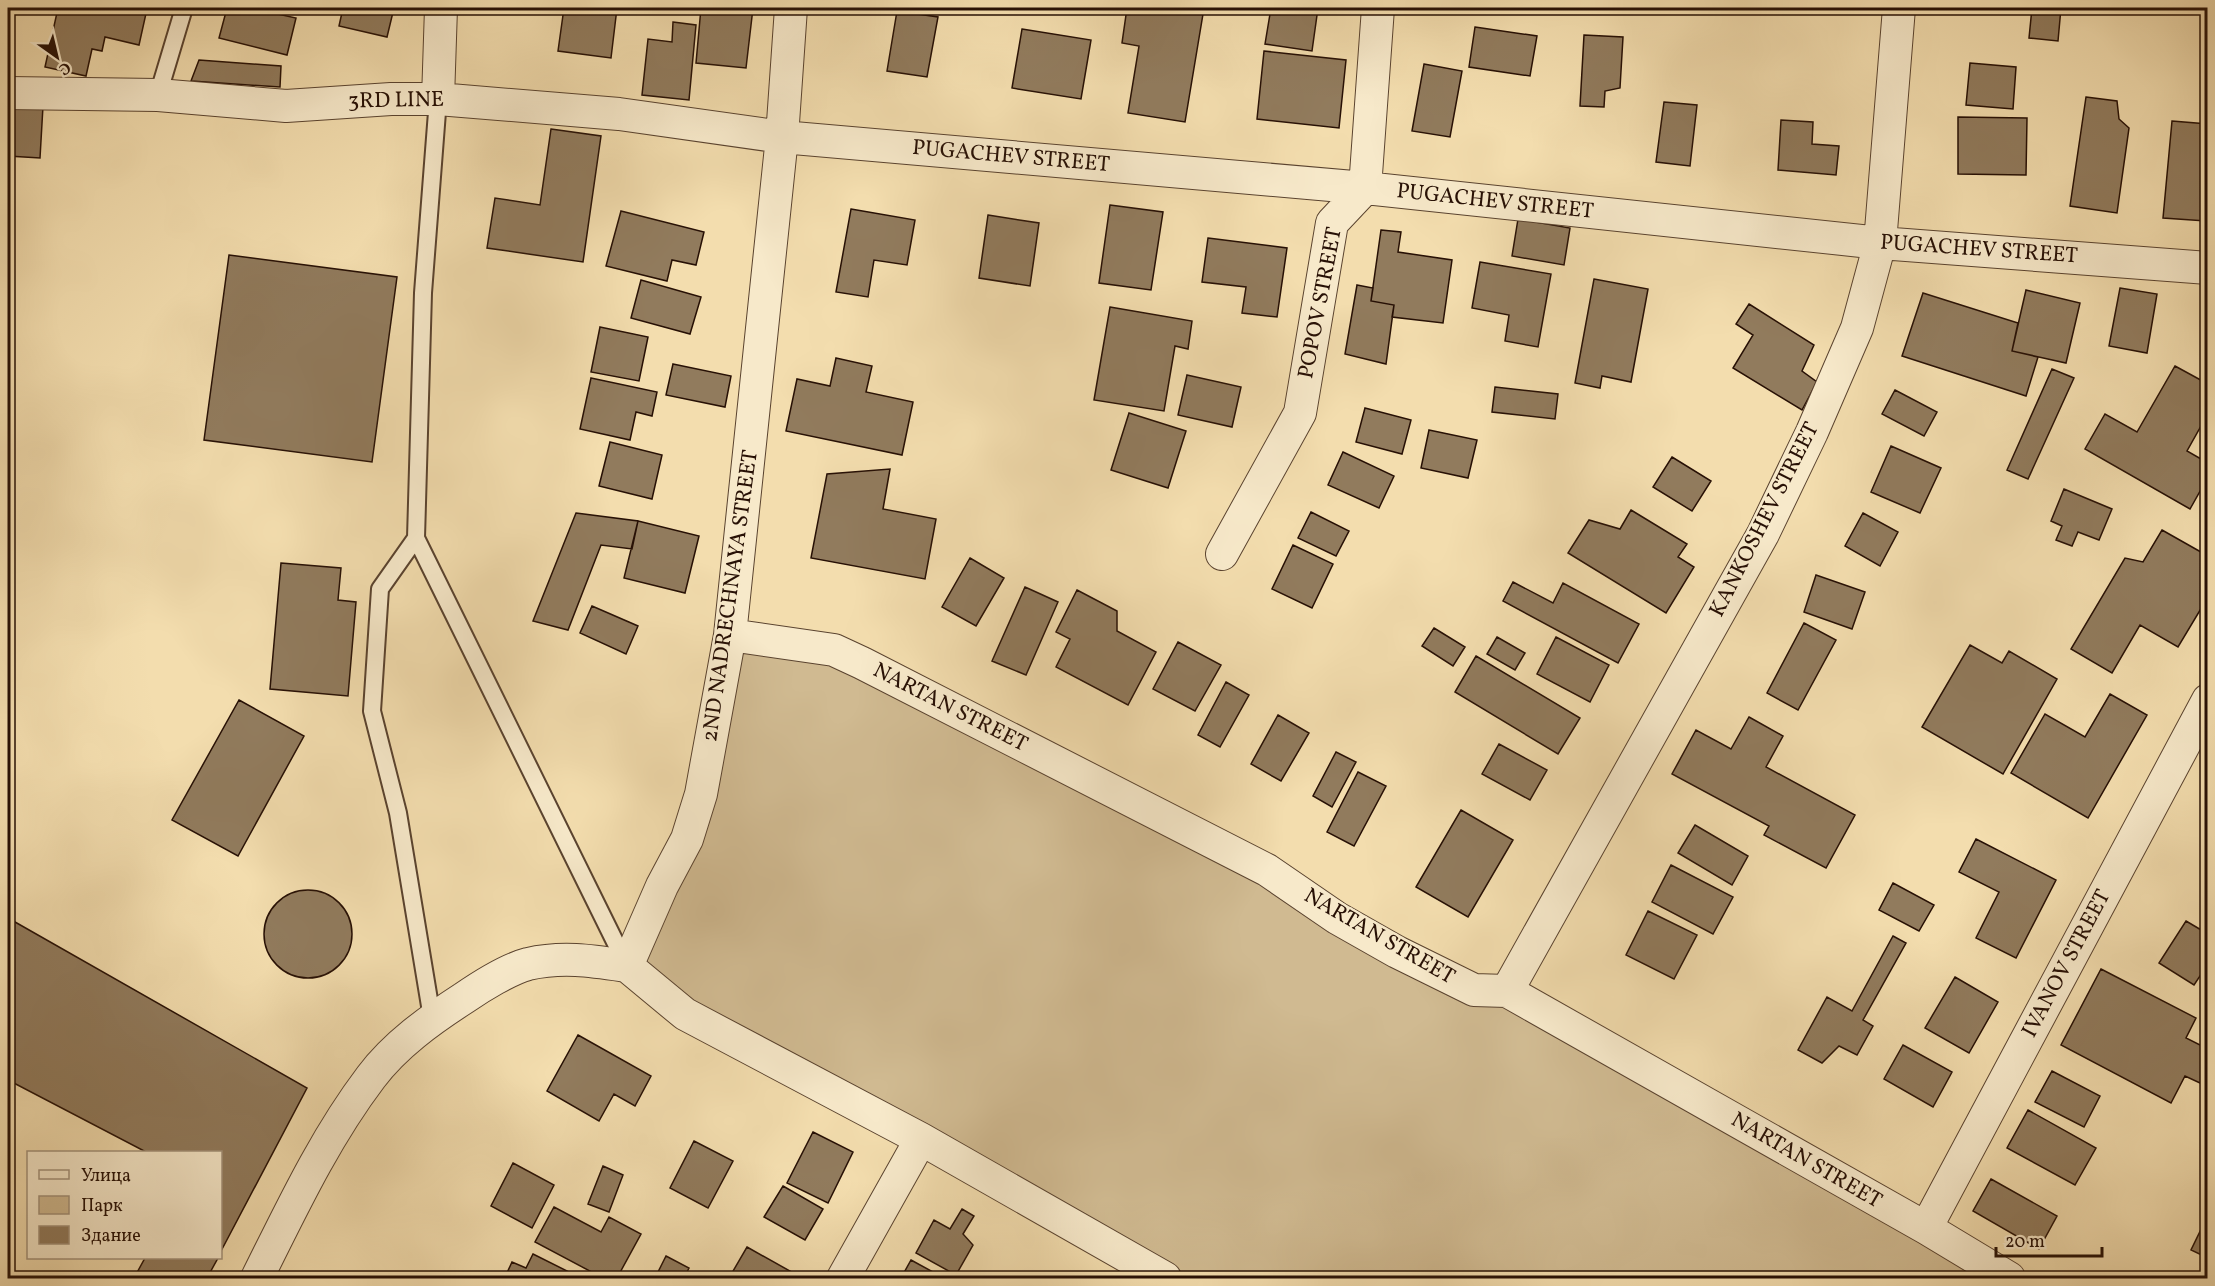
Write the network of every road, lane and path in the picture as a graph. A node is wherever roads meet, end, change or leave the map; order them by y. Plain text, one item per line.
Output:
1 (184, 8) edge
2 (441, 8) edge
3 (791, 8) edge
4 (1378, 8) edge
5 (1899, 8) edge
6 (8, 93) edge
7 (158, 95) junction
8 (438, 99) junction
9 (782, 137) junction
10 (1365, 188) junction
11 (1880, 243) junction
12 (2208, 268) edge
13 (416, 538) junction
14 (1222, 554) dead end
15 (730, 635) junction
16 (2208, 700) edge
17 (627, 966) junction
18 (1507, 991) junction
19 (432, 1018) junction
20 (921, 1139) junction
21 (1926, 1228) junction
22 (257, 1278) edge
23 (843, 1278) edge
24 (1165, 1278) edge
25 (2009, 1278) edge

1 - 7 lane
2 - 8 street
3 - 9 street, 2ND NADRECHNAYA STREET
4 - 10 street
5 - 11 street, KANKOSHEV STREET
6 - 7 street, 3RD LINE
7 - 8 street, 3RD LINE
8 - 9 street, 3RD LINE
8 - 13 lane
9 - 10 street, PUGACHEV STREET
9 - 15 street, 2ND NADRECHNAYA STREET
10 - 11 street, PUGACHEV STREET
10 - 14 street, POPOV STREET
11 - 12 street, PUGACHEV STREET
11 - 18 street, KANKOSHEV STREET
13 - 17 lane
13 - 19 lane
15 - 17 street, 2ND NADRECHNAYA STREET
15 - 18 street, NARTAN STREET
16 - 21 street, IVANOV STREET
17 - 19 street
17 - 20 street
18 - 21 street, NARTAN STREET
19 - 22 street
20 - 23 street
20 - 24 street
21 - 25 street, NARTAN STREET

